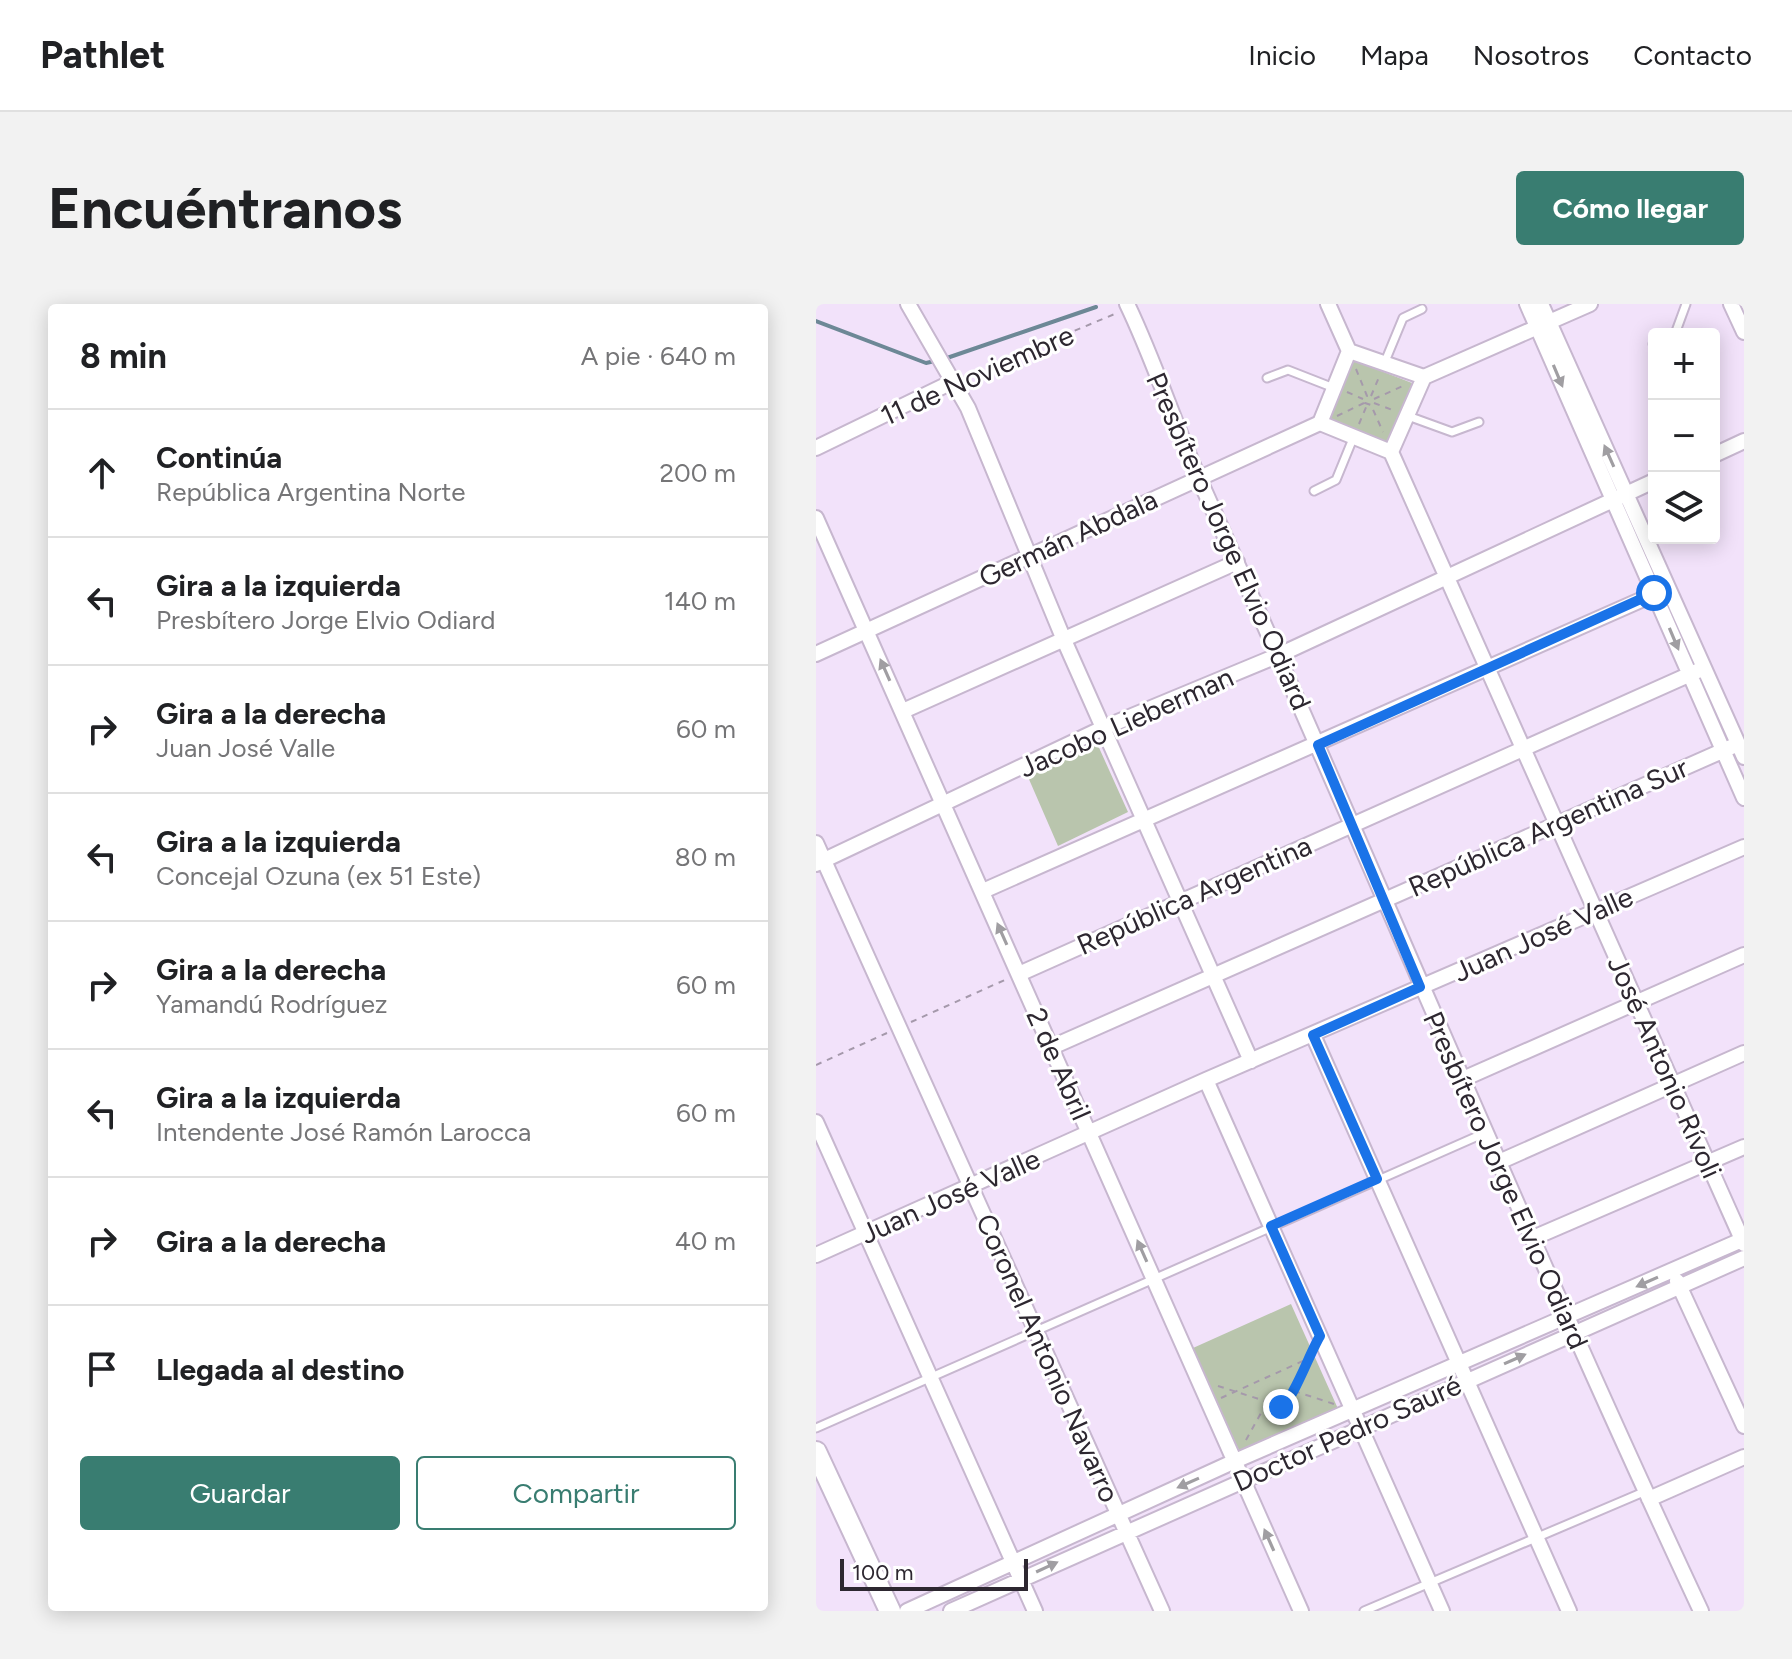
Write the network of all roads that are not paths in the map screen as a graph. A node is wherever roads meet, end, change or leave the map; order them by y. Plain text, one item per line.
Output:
1 (908, 304) edge
2 (1328, 304) edge
3 (1527, 304) edge
4 (1541, 304) edge
5 (1590, 304) edge
6 (1686, 304) edge
7 (1731, 304) edge
8 (1132, 305) edge
9 (1422, 309) dead end
10 (1543, 325) junction
11 (1677, 328) edge
12 (1744, 332) edge
13 (1349, 351) junction
14 (1384, 364) junction
15 (1424, 377) junction
16 (1267, 378) dead end
17 (952, 382) junction
18 (1334, 388) junction
19 (1408, 416) junction
20 (1479, 422) dead end
21 (1320, 423) junction
22 (1354, 436) junction
23 (1744, 441) edge
24 (816, 448) edge
25 (1391, 452) junction
26 (1720, 452) edge
27 (1199, 479) junction
28 (1648, 484) edge
29 (1314, 491) dead end
30 (1619, 497) junction
31 (816, 518) edge
32 (1030, 556) junction
33 (1237, 562) junction
34 (1447, 576) junction
35 (1661, 590) junction
36 (867, 630) junction
37 (1064, 640) junction
38 (816, 654) edge
39 (1279, 655) junction
40 (1704, 668) junction
41 (1488, 669) junction
42 (1690, 675) junction
43 (903, 711) junction
44 (1103, 728) junction
45 (1318, 745) junction
46 (1524, 749) junction
47 (1741, 750) edge
48 (1723, 751) junction
49 (1744, 798) edge
50 (944, 806) junction
51 (1144, 821) junction
52 (1558, 823) junction
53 (1350, 825) junction
54 (816, 843) edge
55 (1744, 847) edge
56 (820, 863) edge
57 (983, 891) junction
58 (1382, 900) junction
59 (1179, 902) junction
60 (1595, 910) junction
61 (1744, 955) edge
62 (1019, 974) junction
63 (1213, 977) junction
64 (1420, 987) junction
65 (1637, 1003) junction
66 (1313, 1035) junction
67 (1052, 1047) junction
68 (1744, 1053) edge
69 (1251, 1061) junction
70 (1463, 1079) junction
71 (1206, 1080) junction
72 (1673, 1084) junction
73 (816, 1122) edge
74 (1487, 1132) junction
75 (1090, 1133) junction
76 (1744, 1147) edge
77 (1499, 1162) junction
78 (1708, 1163) junction
79 (1377, 1179) junction
80 (970, 1186) junction
81 (1271, 1226) junction
82 (867, 1234) junction
83 (1533, 1238) junction
84 (1743, 1241) edge
85 (816, 1255) edge
86 (1744, 1258) edge
87 (1673, 1271) junction
88 (1154, 1279) junction
89 (1679, 1287) junction
90 (1567, 1317) junction
91 (1036, 1332) junction
92 (1573, 1333) junction
93 (1459, 1364) junction
94 (932, 1378) junction
95 (1467, 1380) junction
96 (1353, 1410) junction
97 (1744, 1426) edge
98 (1360, 1427) junction
99 (816, 1428) edge
100 (1744, 1457) edge
101 (1235, 1461) junction
102 (819, 1465) edge
103 (1243, 1479) junction
104 (1648, 1495) junction
105 (1118, 1514) junction
106 (1126, 1531) junction
107 (1536, 1537) junction
108 (1012, 1562) junction
109 (1021, 1579) junction
110 (1430, 1583) junction
111 (890, 1611) edge
112 (907, 1611) edge
113 (951, 1611) edge
114 (1035, 1611) edge
115 (1162, 1611) edge
116 (1301, 1611) edge
117 (1364, 1611) edge
118 (1442, 1611) edge
119 (1569, 1611) edge
120 (1701, 1611) edge

1 - 17 street
2 - 13 street
3 - 10 street
4 - 10 street
5 - 10 street
6 - 11 lane
7 - 12 street
8 - 27 street, Presbítero Jorge Elvio Odiard
9 - 14 lane
10 - 15 street
10 - 30 street
13 - 14 street
13 - 18 street
14 - 15 street
15 - 19 street
16 - 18 lane
17 - 24 street, 11 de Noviembre
17 - 32 street
18 - 21 street
19 - 20 lane
19 - 25 street
21 - 22 street
21 - 27 street, Germán Abdala
22 - 25 street
22 - 29 lane
23 - 26 street
25 - 34 street, José Antonio Rívoli
27 - 32 street, Germán Abdala
27 - 33 street, Presbítero Jorge Elvio Odiard
28 - 30 street, Jacobo Lieberman
30 - 34 street, Jacobo Lieberman
30 - 35 street
31 - 36 street, 2 de Abril
32 - 36 street, Germán Abdala
32 - 37 street
33 - 37 street
33 - 39 street, Presbítero Jorge Elvio Odiard
34 - 39 street, Jacobo Lieberman
34 - 41 street, José Antonio Rívoli
35 - 40 street
35 - 41 street
35 -> 42 street
36 - 38 street, Germán Abdala
43 -> 36 street, 2 de Abril
37 - 43 street
37 - 44 street
39 - 44 street, Jacobo Lieberman
39 - 45 street, Presbítero Jorge Elvio Odiard
40 - 42 street, República Argentina
40 - 47 street
41 - 45 street
41 - 46 street, José Antonio Rívoli
42 - 46 street, República Argentina
42 - 48 street
43 - 50 street, 2 de Abril
44 - 50 street, Jacobo Lieberman
44 - 51 street
45 - 51 street
45 - 53 street, Presbítero Jorge Elvio Odiard
46 - 52 street, José Antonio Rívoli
46 - 53 street, República Argentina
47 - 48 street, República Argentina Sur
48 - 49 street
48 - 52 street, República Argentina Sur
50 - 56 street, Jacobo Lieberman
50 - 57 street, 2 de Abril
51 - 57 street
51 - 59 street
52 - 58 street, República Argentina Sur
52 - 60 street, José Antonio Rívoli
53 - 58 street, Presbítero Jorge Elvio Odiard
53 - 59 street, República Argentina
54 - 56 street, Coronel Antonio Navarro
55 - 60 street, Juan José Valle
56 - 80 street, Coronel Antonio Navarro
62 -> 57 street, 2 de Abril
58 - 63 street, República Argentina Sur
58 - 64 street, Presbítero Jorge Elvio Odiard
59 - 62 street, República Argentina
59 - 63 street
60 - 64 street, Juan José Valle
60 - 65 street, José Antonio Rívoli
61 - 65 street
62 - 67 street, 2 de Abril
63 - 67 street, República Argentina Sur
63 - 69 street
64 - 66 street, Juan José Valle
64 - 70 street, Presbítero Jorge Elvio Odiard
65 - 70 street
65 - 72 street, José Antonio Rívoli
66 - 69 street, Juan José Valle
66 - 79 street
67 - 75 street, 2 de Abril
68 - 72 street
69 - 71 street, Juan José Valle
70 - 74 street, Presbítero Jorge Elvio Odiard
71 - 75 street, Juan José Valle
71 - 81 street
72 - 77 street
72 - 78 street, José Antonio Rívoli
73 - 82 street
74 - 77 street, Presbítero Jorge Elvio Odiard
74 - 79 lane
75 - 80 street, Juan José Valle
88 -> 75 street, 2 de Abril
76 - 78 street
77 - 83 street, Presbítero Jorge Elvio Odiard
78 - 83 street
78 - 84 street, José Antonio Rívoli
79 - 81 lane
79 - 93 street
80 - 82 street, Juan José Valle
80 - 91 street, Coronel Antonio Navarro
81 - 88 lane
81 - 96 street
82 - 85 street, Juan José Valle
82 - 94 street
83 - 90 street, Presbítero Jorge Elvio Odiard
84 - 87 street, Doctor Pedro Sauré
86 - 89 street, Doctor Pedro Sauré
87 - 89 street
87 -> 90 street, Doctor Pedro Sauré
88 - 91 lane
88 - 101 street, 2 de Abril
89 - 92 street, Doctor Pedro Sauré
89 - 97 street
90 - 92 street, Presbítero Jorge Elvio Odiard
90 - 93 street, Doctor Pedro Sauré
91 - 94 lane
91 - 105 street, Coronel Antonio Navarro
95 -> 92 street, Doctor Pedro Sauré
92 - 104 street, Presbítero Jorge Elvio Odiard
93 - 95 street
93 - 96 street, Doctor Pedro Sauré
94 - 99 lane
94 - 108 street
95 - 98 street, Doctor Pedro Sauré
95 - 107 street
96 - 98 street
96 - 101 street, Doctor Pedro Sauré
98 - 103 street, Doctor Pedro Sauré
98 - 110 street
100 - 104 street
101 - 103 street, 2 de Abril
101 -> 105 street, Doctor Pedro Sauré
102 - 111 street
103 - 106 street, Doctor Pedro Sauré
116 -> 103 street, 2 de Abril
104 - 107 lane
104 - 120 street, Presbítero Jorge Elvio Odiard
105 - 106 street, Coronel Antonio Navarro
105 - 108 street, Doctor Pedro Sauré
109 -> 106 street, Doctor Pedro Sauré
106 - 115 street, Coronel Antonio Navarro
107 - 110 lane
107 - 119 street
108 - 109 street
108 - 112 street, Doctor Pedro Sauré
109 - 113 street, Doctor Pedro Sauré
109 - 114 street
110 - 117 lane
110 - 118 street

